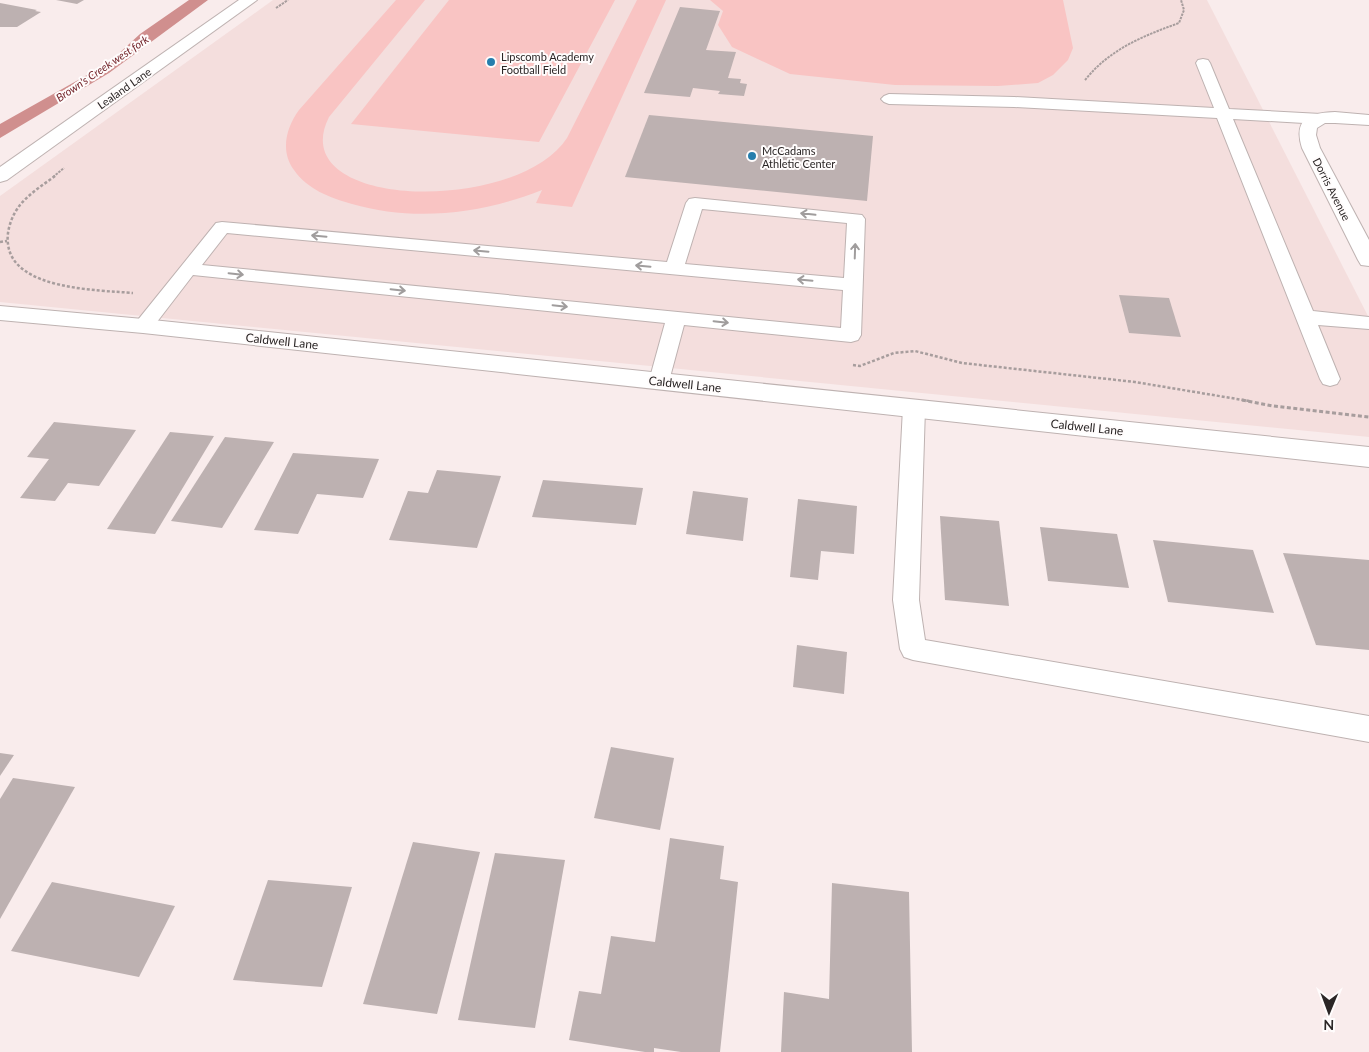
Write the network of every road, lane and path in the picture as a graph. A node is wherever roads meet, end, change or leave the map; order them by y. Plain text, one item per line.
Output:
1 (248, 0) edge
2 (1181, 0) edge
3 (1203, 63) dead end
4 (1085, 81) dead end
5 (889, 99) dead end
6 (1223, 112) junction
7 (1317, 119) junction
8 (1369, 120) edge
9 (0, 176) edge
10 (7, 241) dead end
11 (0, 242) edge
12 (1369, 260) edge
13 (674, 268) junction
14 (188, 269) junction
15 (853, 285) junction
16 (0, 313) edge
17 (1305, 317) junction
18 (676, 318) junction
19 (1369, 323) edge
20 (143, 326) junction
21 (1330, 379) dead end
22 (659, 381) junction
23 (914, 408) junction
24 (1369, 457) edge
25 (1369, 728) edge

1 - 9 street, Lealand Lane
2 - 4 path
3 - 6 lane
5 - 6 lane
6 - 7 lane
6 - 17 lane
7 - 8 street
7 - 12 street, Dorris Avenue
10 - 11 path
13 -> 14 lane
15 -> 13 lane
15 -> 13 lane
14 -> 18 lane
14 - 20 lane
18 -> 15 lane
16 - 20 street, Caldwell Lane
17 - 19 lane
17 - 21 lane
18 - 22 lane
20 - 22 street, Caldwell Lane
22 - 23 street, Caldwell Lane
23 - 24 street, Caldwell Lane
23 - 25 lane

